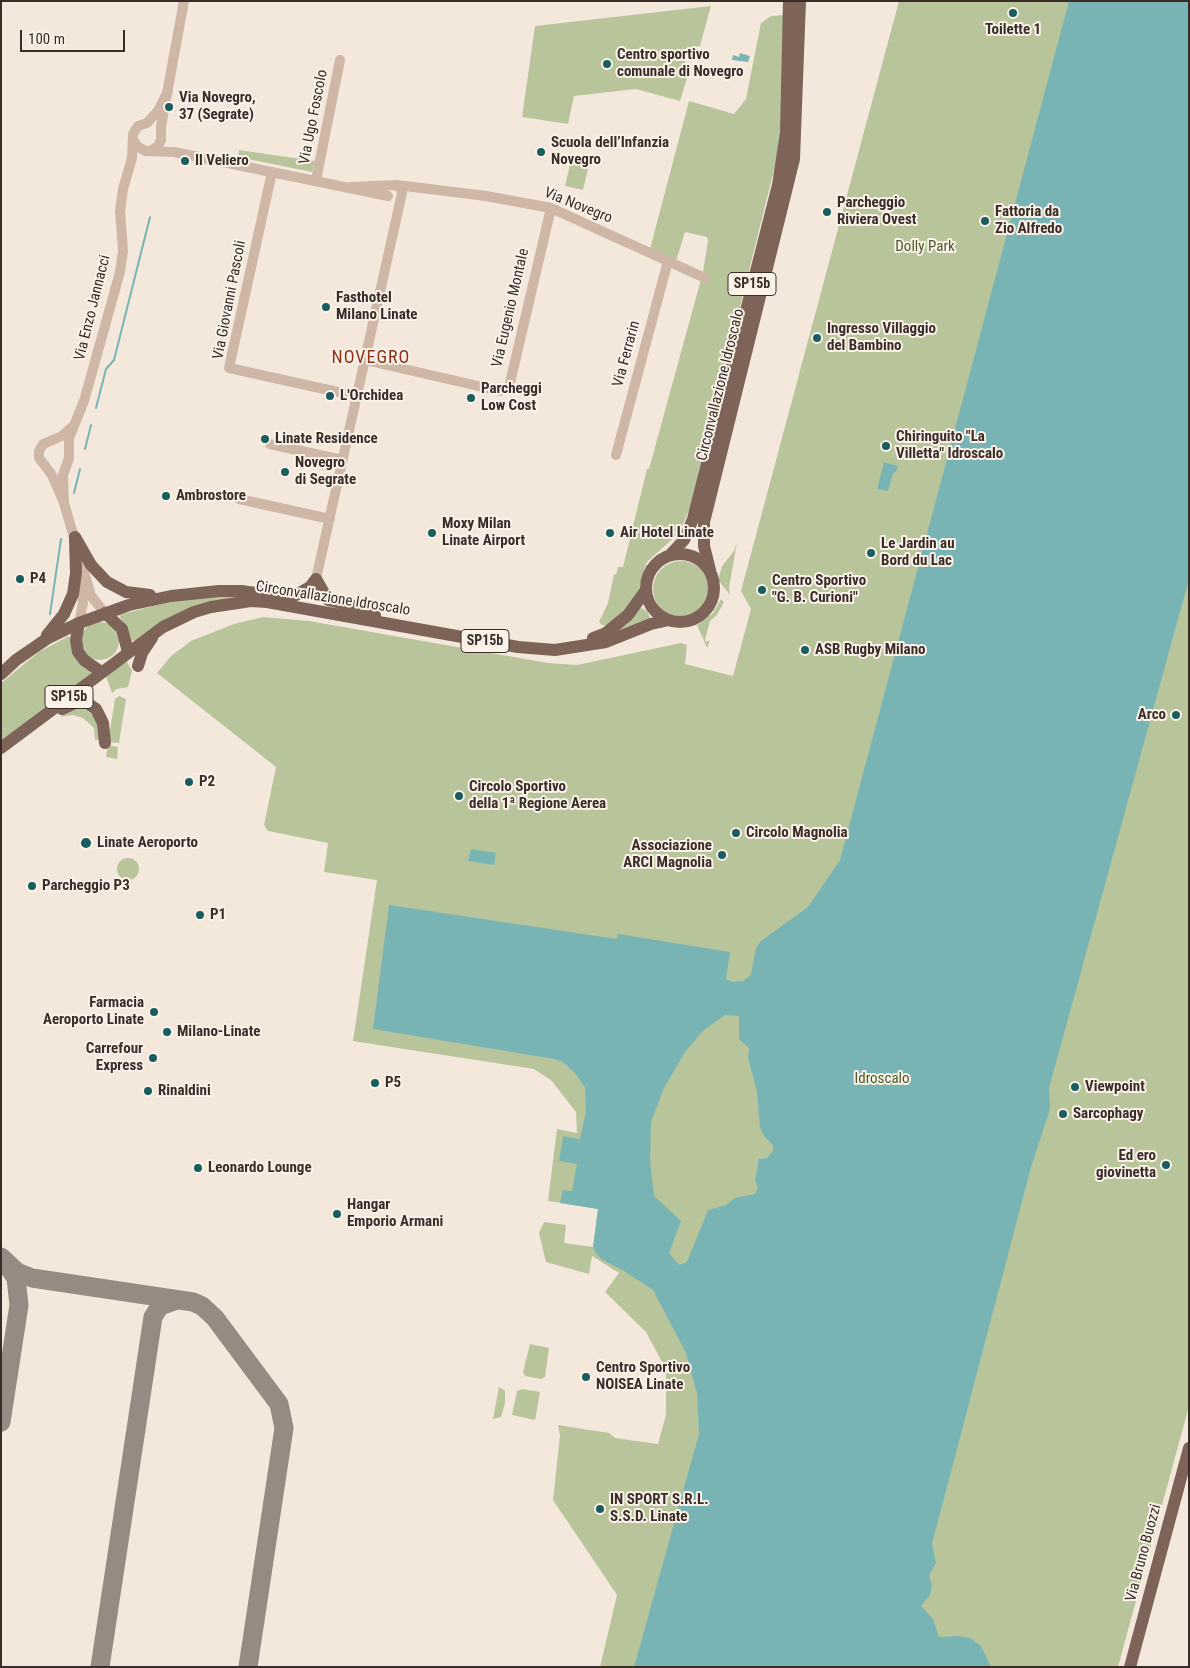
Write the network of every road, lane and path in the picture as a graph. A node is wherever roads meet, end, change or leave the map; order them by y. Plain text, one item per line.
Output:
1 (184, 1) edge
2 (789, 1) edge
3 (800, 1) edge
4 (340, 60) dead end
5 (168, 91) junction
6 (147, 123) junction
7 (161, 134) junction
8 (134, 141) junction
9 (151, 151) junction
10 (191, 156) junction
11 (130, 169) junction
12 (272, 172) junction
13 (316, 180) junction
14 (394, 185) junction
15 (351, 187) junction
16 (431, 189) junction
17 (402, 194) junction
18 (389, 197) junction
19 (551, 208) junction
20 (397, 220) junction
21 (668, 261) junction
22 (705, 278) dead end
23 (365, 360) junction
24 (356, 396) junction
25 (76, 422) junction
26 (54, 439) junction
27 (270, 444) dead end
28 (68, 448) junction
29 (616, 455) dead end
30 (342, 460) junction
31 (65, 465) junction
32 (47, 468) junction
33 (239, 499) dead end
34 (64, 502) junction
35 (330, 519) junction
36 (75, 536) junction
37 (670, 555) junction
38 (710, 570) junction
39 (316, 579) junction
40 (646, 590) junction
41 (241, 591) junction
42 (188, 594) junction
43 (105, 613) junction
44 (376, 615) junction
45 (669, 620) junction
46 (79, 623) junction
47 (163, 627) junction
48 (39, 644) junction
49 (128, 652) junction
50 (138, 666) dead end
51 (101, 672) junction
52 (1, 674) edge
53 (38, 722) junction
54 (105, 743) dead end
55 (1, 748) edge
56 (1189, 1448) edge
57 (1130, 1667) edge

1 - 5 street
2 - 37 main road, Circonvallazione Idroscalo / SP15b
3 - 38 main road, Circonvallazione Idroscalo / SP15b
4 - 13 street, Via Ugo Foscolo
5 - 6 street
5 - 7 street
6 - 7 street, Via Novegro
6 - 8 street
7 - 9 street
7 - 10 street, Via Novegro
8 - 9 street, Via Novegro
8 - 11 street, Via Enzo Jannacci
9 - 10 street, Via Novegro
9 - 11 street
10 - 12 street, Via Novegro
11 - 25 street, Via Enzo Jannacci
12 - 13 street, Via Novegro
12 - 24 street, Via Giovanni Pascoli
13 - 15 street, Via Novegro
14 - 15 street, Via Novegro
14 - 16 street, Via Novegro
14 - 17 street
14 - 18 street
15 - 18 street, Via Novegro
16 - 17 street, Via Novegro
16 - 19 street, Via Novegro
17 - 18 street
17 - 20 street
18 - 20 street
19 - 21 street, Via Novegro
19 - 23 street, Via Eugenio Montale
20 - 23 street
21 - 22 street, Via Novegro
21 - 29 street, Via Ferrarin
23 - 24 street
24 - 30 street
25 - 26 street, Via Enzo Jannacci
25 - 28 street, Via Enzo Jannacci
26 - 28 street
26 - 32 street, Via Enzo Jannacci
27 - 30 street
28 - 31 street, Via Enzo Jannacci
30 - 35 street
31 - 32 street
31 - 34 street, Via Enzo Jannacci
32 - 34 street, Via Enzo Jannacci
33 - 35 street
34 - 36 street, Via Enzo Jannacci
35 - 39 street
36 - 42 main road
36 - 43 street, Via Enzo Jannacci
36 - 46 street, Via Enzo Jannacci
36 - 48 main road
37 - 38 main road
37 - 40 main road, SP15b
38 - 45 main road, SP15b
39 - 41 main road
39 - 44 main road
40 - 44 main road, Circonvallazione Idroscalo / SP15b
40 - 45 main road
41 - 42 main road, Circonvallazione Idroscalo / SP15b
41 - 44 main road, Circonvallazione Idroscalo / SP15b
42 - 43 main road, Circonvallazione Idroscalo / SP15b
43 - 46 main road, Circonvallazione Idroscalo / SP15b
43 - 49 main road
45 - 47 main road, Circonvallazione Idroscalo / SP15b
46 - 48 main road, Circonvallazione Idroscalo / SP15b
46 - 51 main road, SP15b
47 - 49 main road, Circonvallazione Idroscalo / SP15b
47 - 50 main road
48 - 52 main road, Circonvallazione Idroscalo / SP15b
49 - 51 main road, Circonvallazione Idroscalo / SP15b
51 - 53 main road, Circonvallazione Idroscalo / SP15b
53 - 54 main road
53 - 55 main road, Circonvallazione Idroscalo / SP15b
56 - 57 main road, Via Bruno Buozzi

